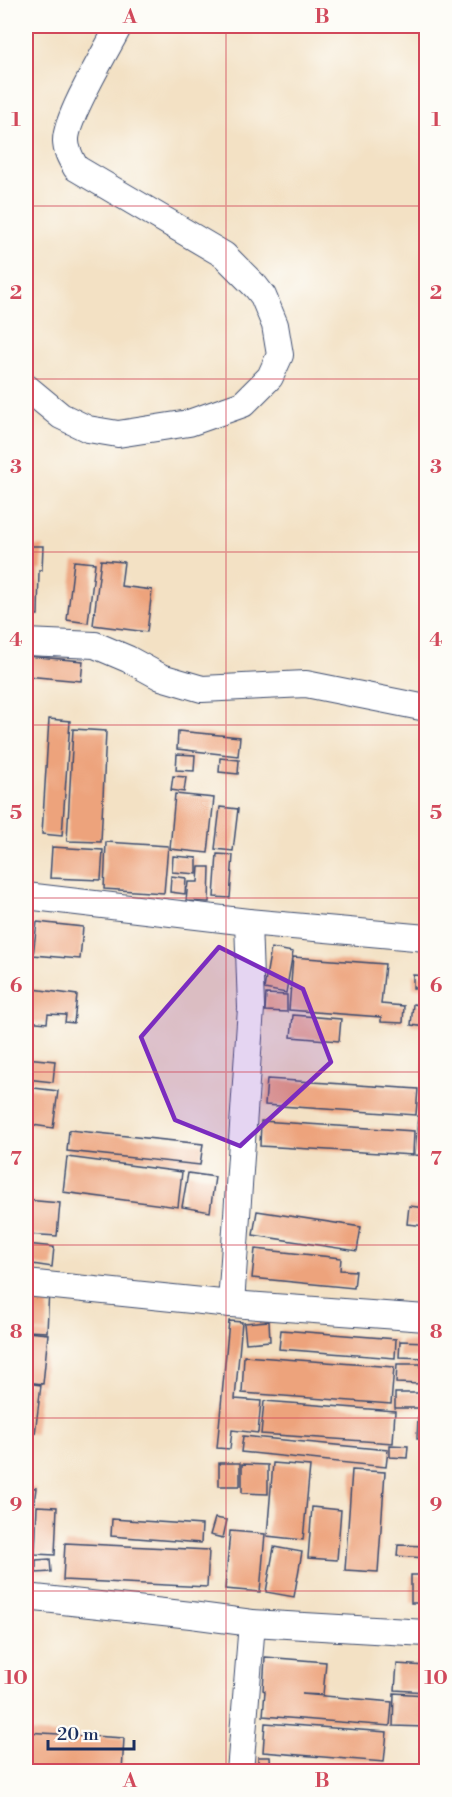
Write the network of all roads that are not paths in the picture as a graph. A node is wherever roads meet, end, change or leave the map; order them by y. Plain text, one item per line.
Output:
1 (118, 26) edge
2 (26, 387) edge
3 (26, 642) edge
4 (426, 708) edge
5 (26, 896) edge
6 (248, 922) junction
7 (426, 938) edge
8 (26, 1283) edge
9 (231, 1304) junction
10 (426, 1318) edge
11 (26, 1597) edge
12 (252, 1623) junction
13 (426, 1633) edge
14 (240, 1772) edge

1 - 2 street
3 - 4 street
5 - 6 street
6 - 7 street
6 - 9 street
8 - 9 street
9 - 10 street
11 - 12 street
12 - 13 street
12 - 14 street

